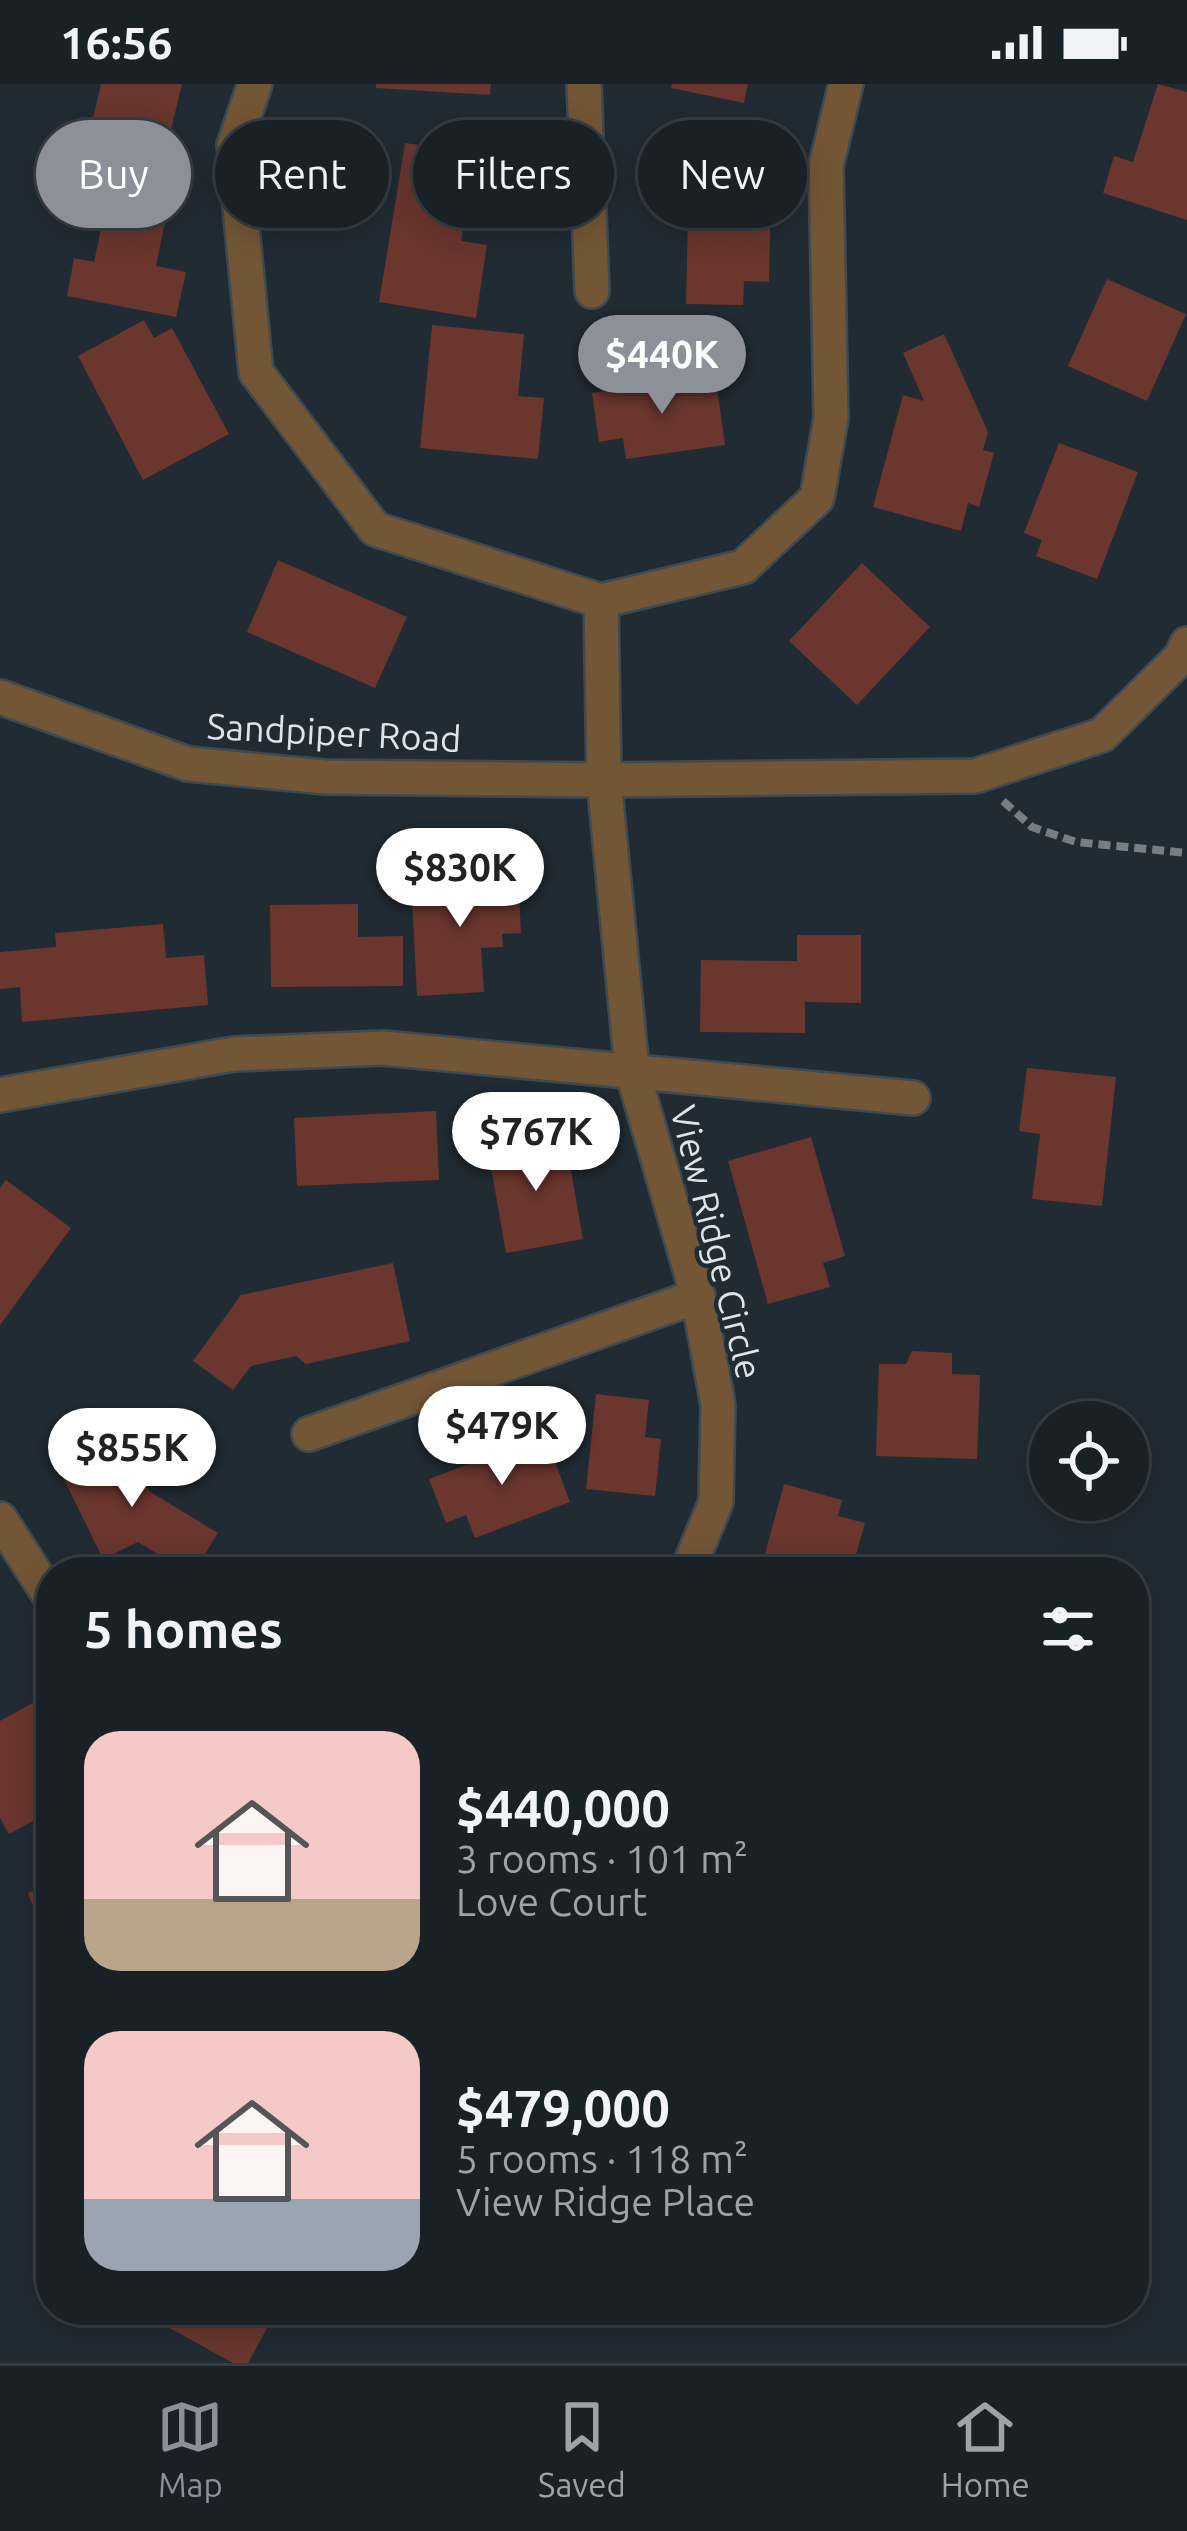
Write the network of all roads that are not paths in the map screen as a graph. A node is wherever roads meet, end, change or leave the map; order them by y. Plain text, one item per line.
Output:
1 (255, 84) edge
2 (584, 84) edge
3 (846, 84) edge
4 (592, 291) dead end
5 (601, 601) junction
6 (1187, 644) edge
7 (0, 697) edge
8 (604, 780) junction
9 (632, 1070) junction
10 (0, 1095) edge
11 (913, 1098) dead end
12 (698, 1296) junction
13 (309, 1434) dead end
14 (0, 1520) edge
15 (693, 1557) edge
16 (36, 1575) edge

1 - 5 street
2 - 4 street
3 - 5 street
5 - 8 street, View Ridge Circle
6 - 8 street, Sandpiper Road
7 - 8 street, Sandpiper Road
8 - 9 street, View Ridge Circle
9 - 10 street, View Ridge Circle
9 - 11 street
9 - 12 street, View Ridge Circle
12 - 13 street
12 - 15 street, View Ridge Circle
14 - 16 street

